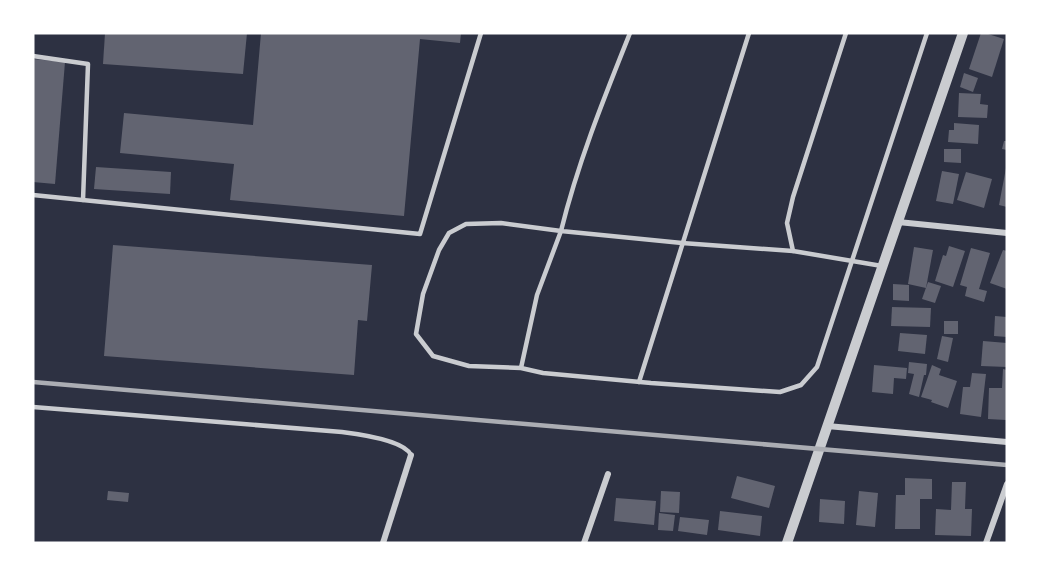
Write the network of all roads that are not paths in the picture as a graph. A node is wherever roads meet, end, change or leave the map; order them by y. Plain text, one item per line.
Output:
1 (481, 33) edge
2 (630, 33) edge
3 (749, 33) edge
4 (846, 33) edge
5 (927, 33) edge
6 (963, 33) edge
7 (33, 56) edge
8 (33, 195) edge
9 (83, 200) junction
10 (898, 222) junction
11 (561, 231) junction
12 (1007, 233) edge
13 (682, 243) junction
14 (792, 251) junction
15 (851, 261) junction
16 (882, 266) junction
17 (521, 368) junction
18 (639, 382) junction
19 (33, 407) edge
20 (827, 426) junction
21 (1007, 442) edge
22 (411, 455) joint
23 (608, 474) dead end
24 (1007, 484) edge
25 (383, 543) edge
26 (584, 543) edge
27 (787, 543) edge
28 (986, 543) edge

1 - 9 lane
2 - 11 lane
3 - 13 lane
4 - 14 lane
5 - 15 lane
6 - 10 street
7 - 9 lane
8 - 9 lane
10 - 12 street
10 - 16 street
11 - 13 lane
11 - 17 lane
11 - 17 lane
13 - 14 lane
13 - 18 lane
14 - 15 lane
15 - 16 lane
15 - 18 lane
16 - 20 street
17 - 18 lane
19 - 22 lane
20 - 21 street
20 - 27 street
22 - 25 street
23 - 26 street
24 - 28 street

